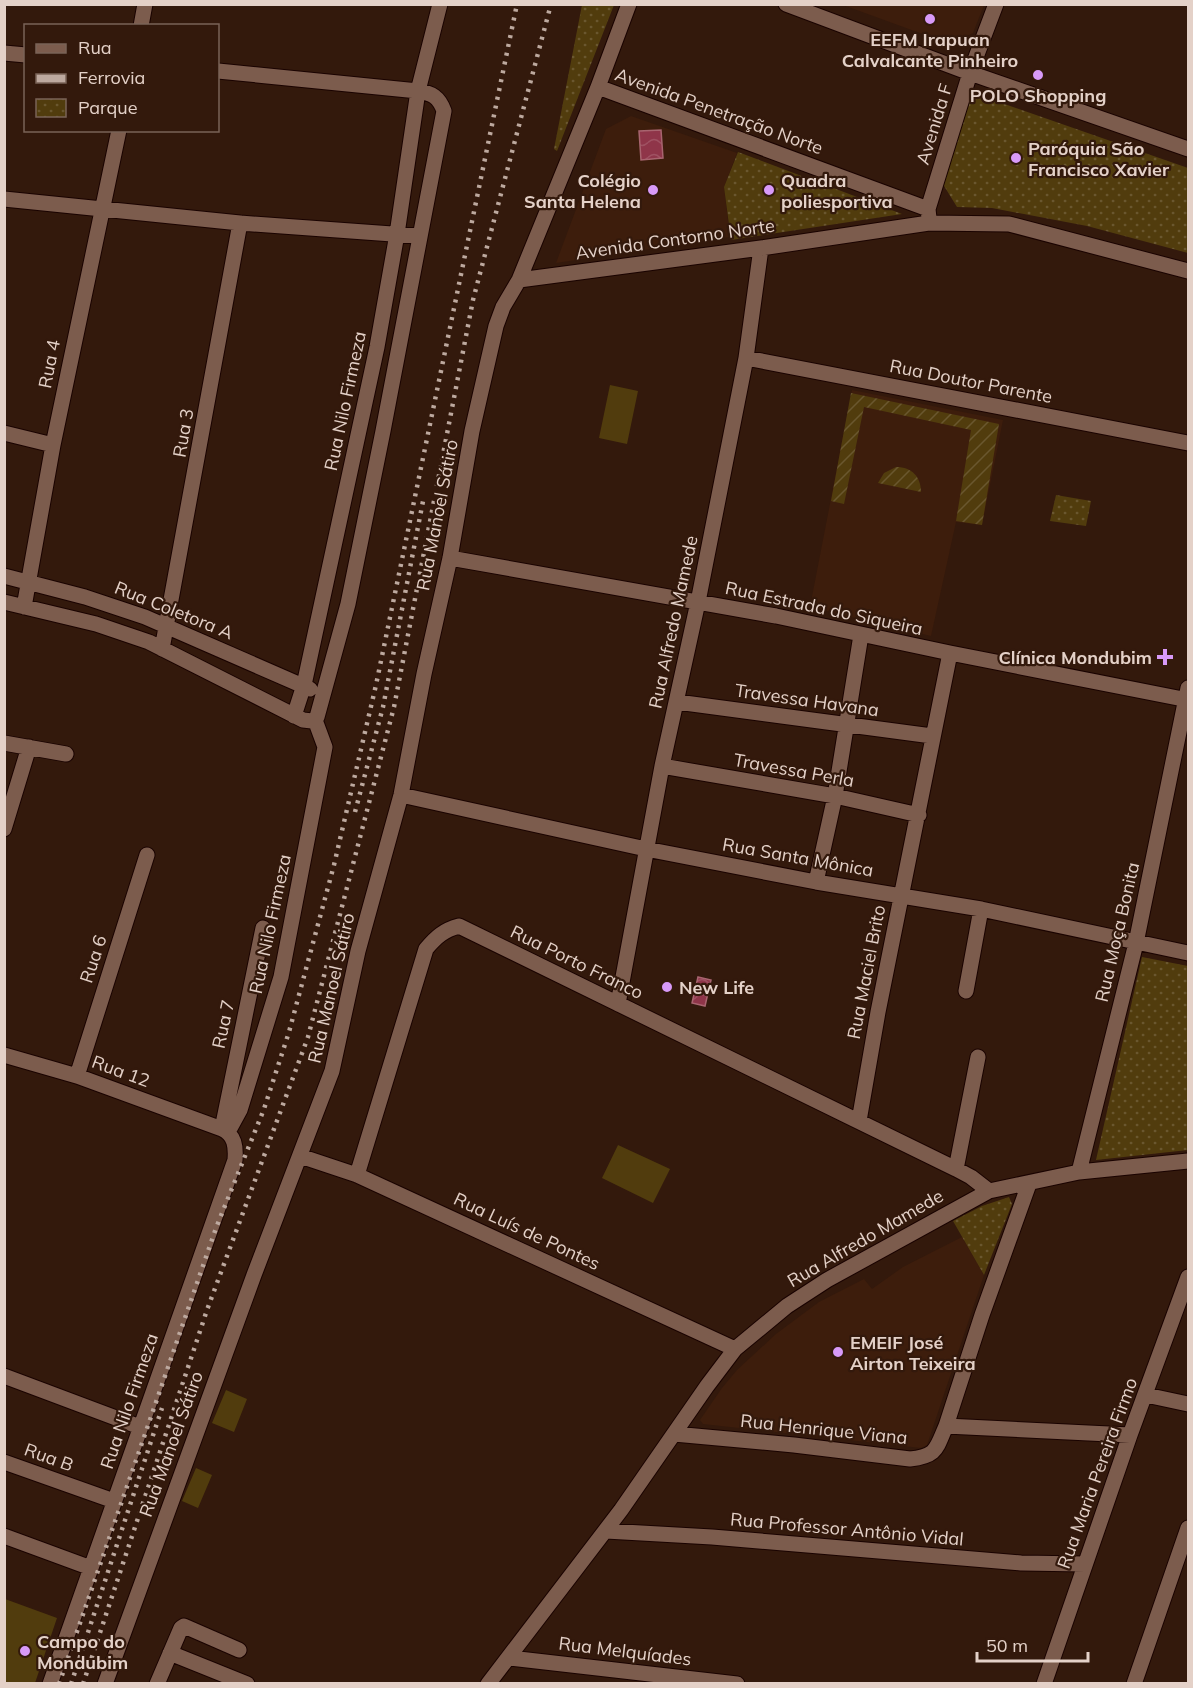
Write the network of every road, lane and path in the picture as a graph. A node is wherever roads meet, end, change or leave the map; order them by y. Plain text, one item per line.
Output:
1 (145, 4) edge
2 (440, 4) edge
3 (629, 4) edge
4 (786, 4) edge
5 (996, 4) edge
6 (141, 24) edge
7 (4, 53) edge
8 (24, 55) edge
9 (219, 71) edge
10 (970, 73) junction
11 (598, 87) junction
12 (418, 91) junction
13 (119, 132) edge
14 (1188, 149) edge
15 (4, 199) edge
16 (102, 208) junction
17 (928, 216) junction
18 (240, 223) junction
19 (397, 234) junction
20 (420, 236) junction
21 (761, 248) junction
22 (1188, 271) edge
23 (519, 280) junction
24 (746, 358) junction
25 (4, 433) edge
26 (1188, 443) edge
27 (53, 445) junction
28 (450, 558) junction
29 (4, 576) edge
30 (29, 582) junction
31 (698, 602) junction
32 (4, 603) edge
33 (24, 607) junction
34 (167, 626) junction
35 (861, 635) junction
36 (162, 649) junction
37 (950, 653) junction
38 (304, 685) junction
39 (324, 696) junction
40 (1188, 696) edge
41 (676, 702) junction
42 (294, 716) junction
43 (313, 720) junction
44 (845, 725) junction
45 (932, 736) junction
46 (4, 743) edge
47 (28, 747) junction
48 (66, 754) dead end
49 (662, 766) junction
50 (401, 795) junction
51 (835, 796) junction
52 (919, 815) junction
53 (4, 829) edge
54 (646, 849) junction
55 (147, 855) dead end
56 (816, 882) junction
57 (901, 896) junction
58 (981, 909) junction
59 (263, 927) dead end
60 (1136, 943) junction
61 (1188, 953) edge
62 (966, 991) dead end
63 (618, 1004) junction
64 (4, 1055) edge
65 (978, 1057) dead end
66 (77, 1076) junction
67 (859, 1121) junction
68 (225, 1130) junction
69 (300, 1156) junction
70 (1188, 1161) edge
71 (956, 1169) junction
72 (1079, 1172) junction
73 (357, 1175) junction
74 (1029, 1184) junction
75 (989, 1191) junction
76 (1188, 1277) edge
77 (735, 1349) junction
78 (4, 1376) edge
79 (1146, 1395) junction
80 (1188, 1404) edge
81 (946, 1426) junction
82 (140, 1427) junction
83 (674, 1434) junction
84 (1130, 1435) junction
85 (4, 1462) edge
86 (114, 1501) junction
87 (1188, 1528) edge
88 (606, 1531) junction
89 (4, 1536) edge
90 (1085, 1564) junction
91 (91, 1568) junction
92 (239, 1650) dead end
93 (170, 1653) junction
94 (510, 1658) junction
95 (50, 1683) edge
96 (105, 1683) edge
97 (157, 1683) edge
98 (247, 1683) edge
99 (488, 1683) edge
100 (737, 1683) edge
101 (1044, 1683) edge
102 (1134, 1683) edge

1 - 6 street
2 - 12 street, Rua Nilo Firmeza
3 - 11 street, Rua Manoel Sátiro
4 - 10 street
5 - 10 street, Avenida F
7 - 8 street
9 - 12 street
10 - 14 street
10 - 17 street, Avenida F
11 - 17 street, Avenida Penetração Norte
11 - 23 street, Rua Manoel Sátiro
12 - 19 street, Rua Nilo Firmeza
12 - 20 street
13 - 16 street, Rua 4
15 - 16 street
16 - 18 street
16 - 27 street, Rua 4
17 - 21 street, Avenida Contorno Norte
17 - 22 street, Avenida Contorno Norte
18 - 19 street
18 - 34 street, Rua 3
19 - 20 street
19 - 38 street, Rua Nilo Firmeza
20 - 39 street
21 - 23 street, Avenida Contorno Norte
21 - 24 street, Rua Alfredo Mamede
23 - 28 street, Rua Manoel Sátiro
24 - 26 street, Rua Doutor Parente
24 - 31 street, Rua Alfredo Mamede
25 - 27 street
27 - 30 street, Rua 4
28 - 31 street, Rua Estrada do Siqueira
28 - 50 street, Rua Manoel Sátiro
29 - 30 street, Rua Coletora A
30 - 33 street, Rua 4
30 - 34 street, Rua Coletora A
31 - 35 street, Rua Estrada do Siqueira
31 - 41 street, Rua Alfredo Mamede
32 - 33 street
33 - 36 street
34 - 36 street, Rua 3
34 - 38 street, Rua Coletora A
35 - 37 street, Rua Estrada do Siqueira
35 - 44 street
36 - 42 street
37 - 40 street, Rua Estrada do Siqueira
37 - 45 street, Rua Maciel Brito
38 - 39 street, Rua Coletora A
38 - 42 street, Rua Nilo Firmeza
39 - 43 street
40 - 60 street, Rua Moça Bonita
41 - 44 street, Travessa Havana
41 - 49 street, Rua Alfredo Mamede
42 - 43 street
43 - 68 street, Rua Nilo Firmeza
44 - 45 street, Travessa Havana
44 - 51 street
45 - 52 street, Rua Maciel Brito
46 - 47 street
47 - 48 street
47 - 53 street
49 - 51 street, Travessa Perla
49 - 54 street, Rua Alfredo Mamede
50 - 54 street, Rua Santa Mônica
50 - 69 street, Rua Manoel Sátiro
51 - 52 street, Travessa Perla
51 - 56 street
52 - 57 street, Rua Maciel Brito
54 - 56 street, Rua Santa Mônica
54 - 63 street, Rua Alfredo Mamede
55 - 66 street, Rua 6
56 - 57 street, Rua Santa Mônica
57 - 58 street, Rua Santa Mônica
57 - 67 street, Rua Maciel Brito
58 - 60 street, Rua Santa Mônica
58 - 62 street
59 - 68 street, Rua 7
60 - 61 street, Rua Santa Mônica
60 - 72 street, Rua Moça Bonita
63 - 67 street, Rua Porto Franco
63 - 73 street, Rua Porto Franco
64 - 66 street, Rua 12
65 - 71 street
66 - 68 street, Rua 12
67 - 71 street, Rua Porto Franco
68 - 82 street, Rua Nilo Firmeza
69 - 73 street, Rua Luís de Pontes
69 - 96 street, Rua Manoel Sátiro
70 - 72 street, Rua Alfredo Mamede
71 - 75 street, Rua Porto Franco
72 - 74 street, Rua Alfredo Mamede
73 - 77 street, Rua Luís de Pontes
74 - 75 street, Rua Alfredo Mamede
74 - 81 street
75 - 77 street, Rua Alfredo Mamede
76 - 79 street, Rua Maria Pereira Firmo
77 - 83 street, Rua Alfredo Mamede
78 - 82 street
79 - 80 street
79 - 84 street, Rua Maria Pereira Firmo
81 - 83 street, Rua Henrique Viana
81 - 84 street
82 - 86 street, Rua Nilo Firmeza
83 - 88 street, Rua Alfredo Mamede
84 - 90 street, Rua Maria Pereira Firmo
85 - 86 street, Rua B
86 - 91 street, Rua Nilo Firmeza
87 - 102 street
88 - 90 street, Rua Professor Antônio Vidal
88 - 94 street, Rua Alfredo Mamede
89 - 91 street
90 - 101 street, Rua Maria Pereira Firmo
91 - 95 street, Rua Nilo Firmeza
92 - 93 street
93 - 97 street
93 - 98 street
94 - 99 street, Rua Alfredo Mamede
94 - 100 street, Rua Melquíades

